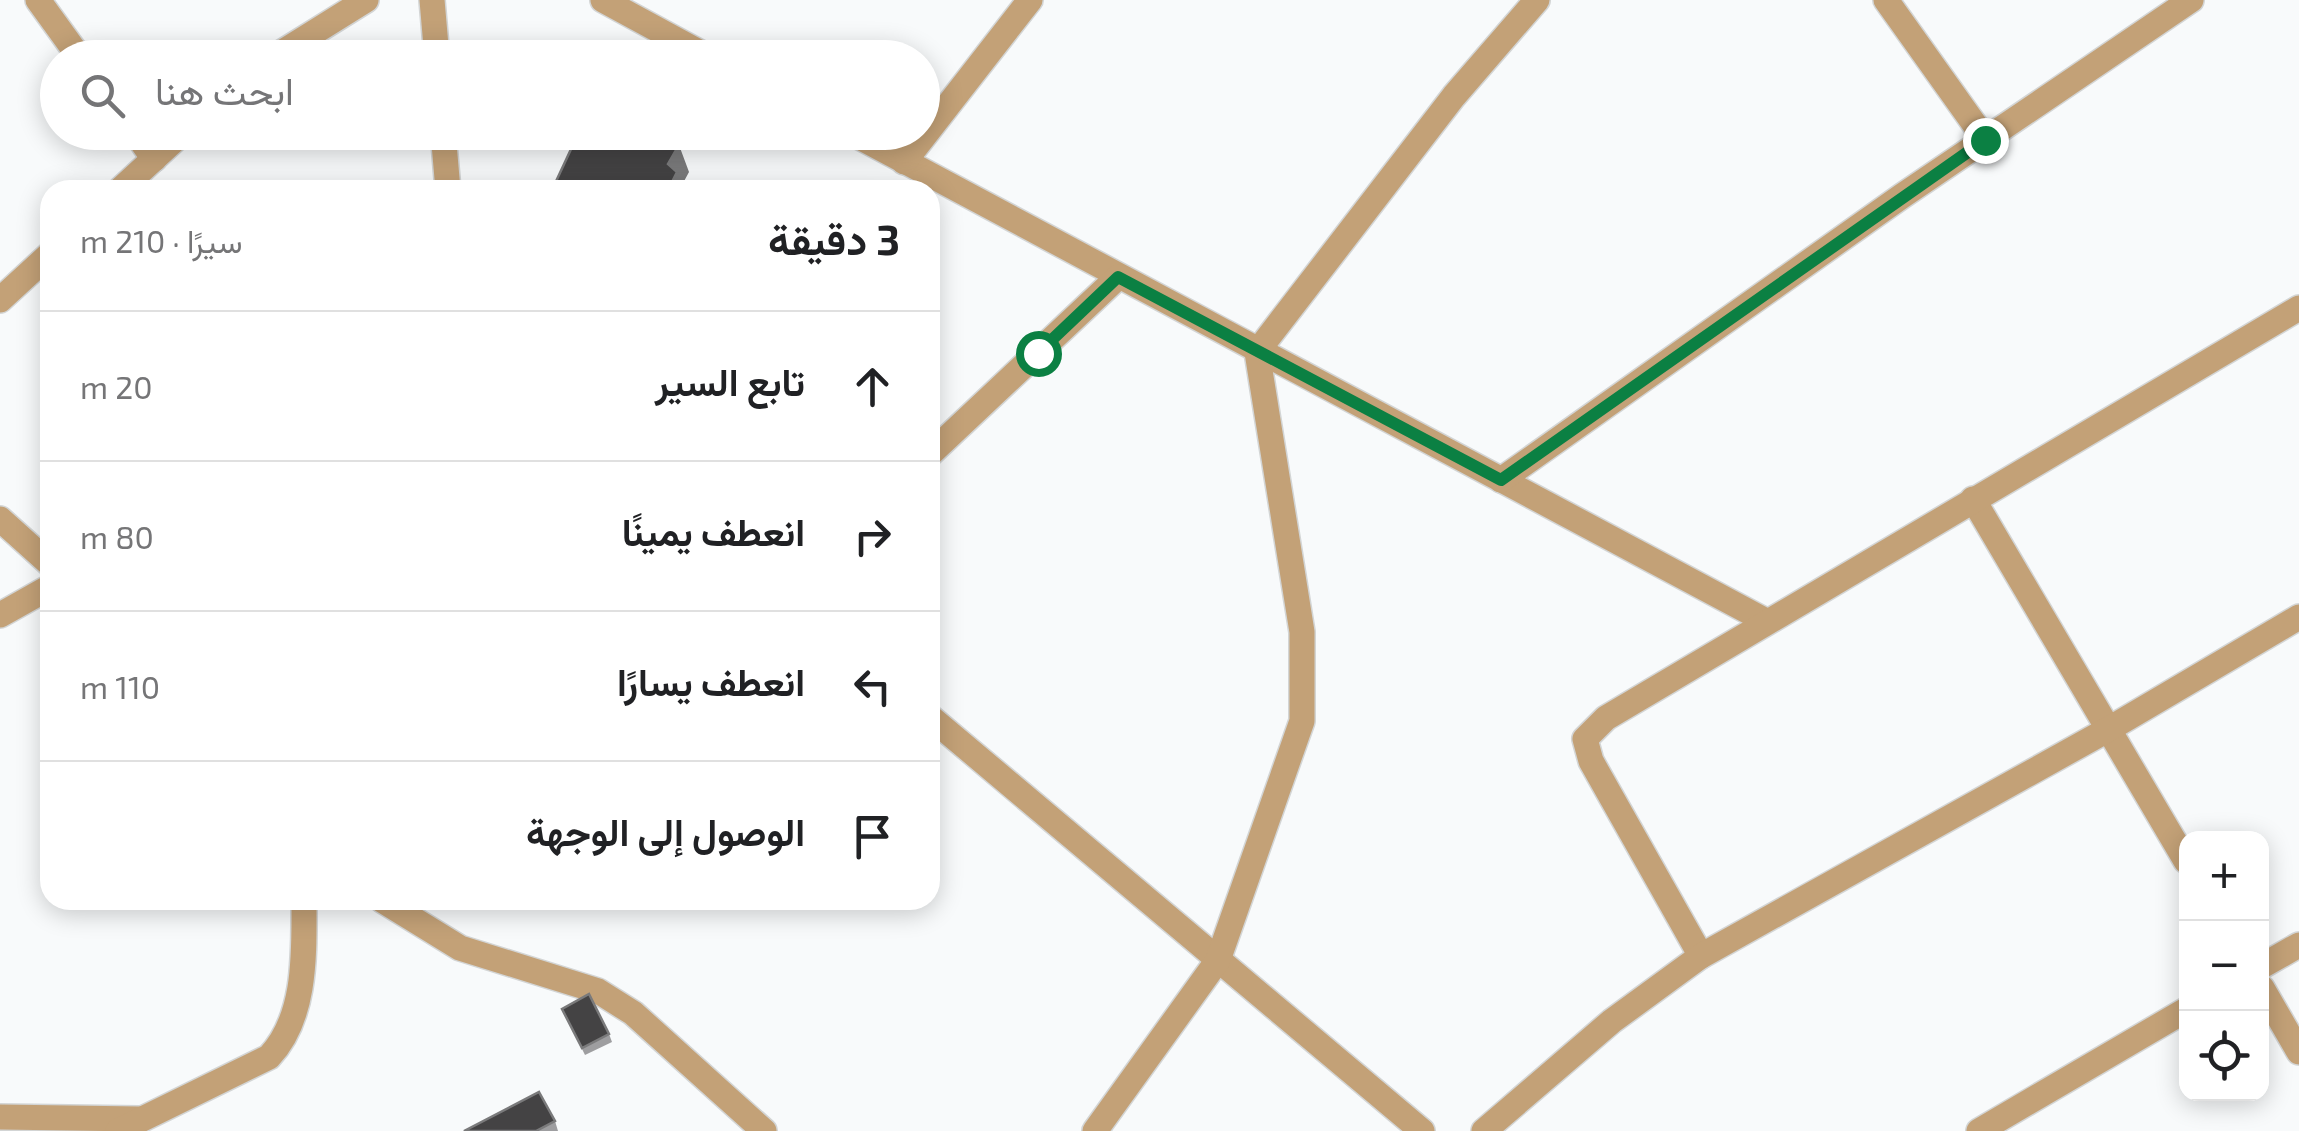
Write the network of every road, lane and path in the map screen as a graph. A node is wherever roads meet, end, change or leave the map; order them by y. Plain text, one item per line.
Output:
1 (38, 0) edge
2 (366, 0) edge
3 (432, 0) edge
4 (604, 0) edge
5 (1030, 0) edge
6 (1537, 0) edge
7 (1886, 0) edge
8 (2191, 0) edge
9 (2162, 8) edge
10 (67, 40) edge
11 (302, 40) edge
12 (435, 40) edge
13 (677, 40) edge
14 (940, 116) edge
15 (1985, 140) junction
16 (147, 150) edge
17 (164, 150) edge
18 (445, 150) edge
19 (882, 150) edge
20 (913, 150) edge
21 (154, 159) junction
22 (904, 162) junction
23 (131, 180) edge
24 (447, 180) edge
25 (937, 180) edge
26 (940, 181) edge
27 (40, 263) edge
28 (1118, 277) junction
29 (0, 300) edge
30 (2299, 308) edge
31 (1257, 352) junction
32 (940, 445) edge
33 (1501, 480) junction
34 (1973, 499) junction
35 (0, 519) edge
36 (40, 555) edge
37 (40, 592) edge
38 (0, 615) edge
39 (2299, 617) edge
40 (1766, 621) junction
41 (940, 725) edge
42 (2109, 729) junction
43 (2179, 849) edge
44 (304, 910) edge
45 (398, 910) edge
46 (2299, 945) edge
47 (1701, 956) junction
48 (1218, 960) junction
49 (2269, 962) edge
50 (2269, 1000) edge
51 (2184, 1011) edge
52 (2299, 1052) edge
53 (0, 1117) edge
54 (128, 1125) edge
55 (764, 1131) edge
56 (1094, 1131) edge
57 (1422, 1131) edge
58 (1484, 1131) edge
59 (1979, 1131) edge

1 - 10 street
2 - 11 street
3 - 12 street
4 - 13 street
5 - 14 street
6 - 31 street
7 - 15 street
8 - 9 street
9 - 15 street
15 - 33 street
16 - 21 street
17 - 21 street
18 - 24 street
19 - 22 street
20 - 22 street
21 - 23 street
22 - 25 street
26 - 28 street
27 - 29 street
28 - 31 street
28 - 32 street
30 - 34 street
31 - 33 street
31 - 48 street
33 - 40 street
34 - 40 street
34 - 42 street
35 - 36 street
37 - 38 street
39 - 42 street
40 - 47 street
41 - 48 street
42 - 43 street
42 - 47 street
44 - 54 street
45 - 55 street
46 - 49 street
47 - 58 street
48 - 56 street
48 - 57 street
50 - 52 street
51 - 59 street
53 - 54 street

